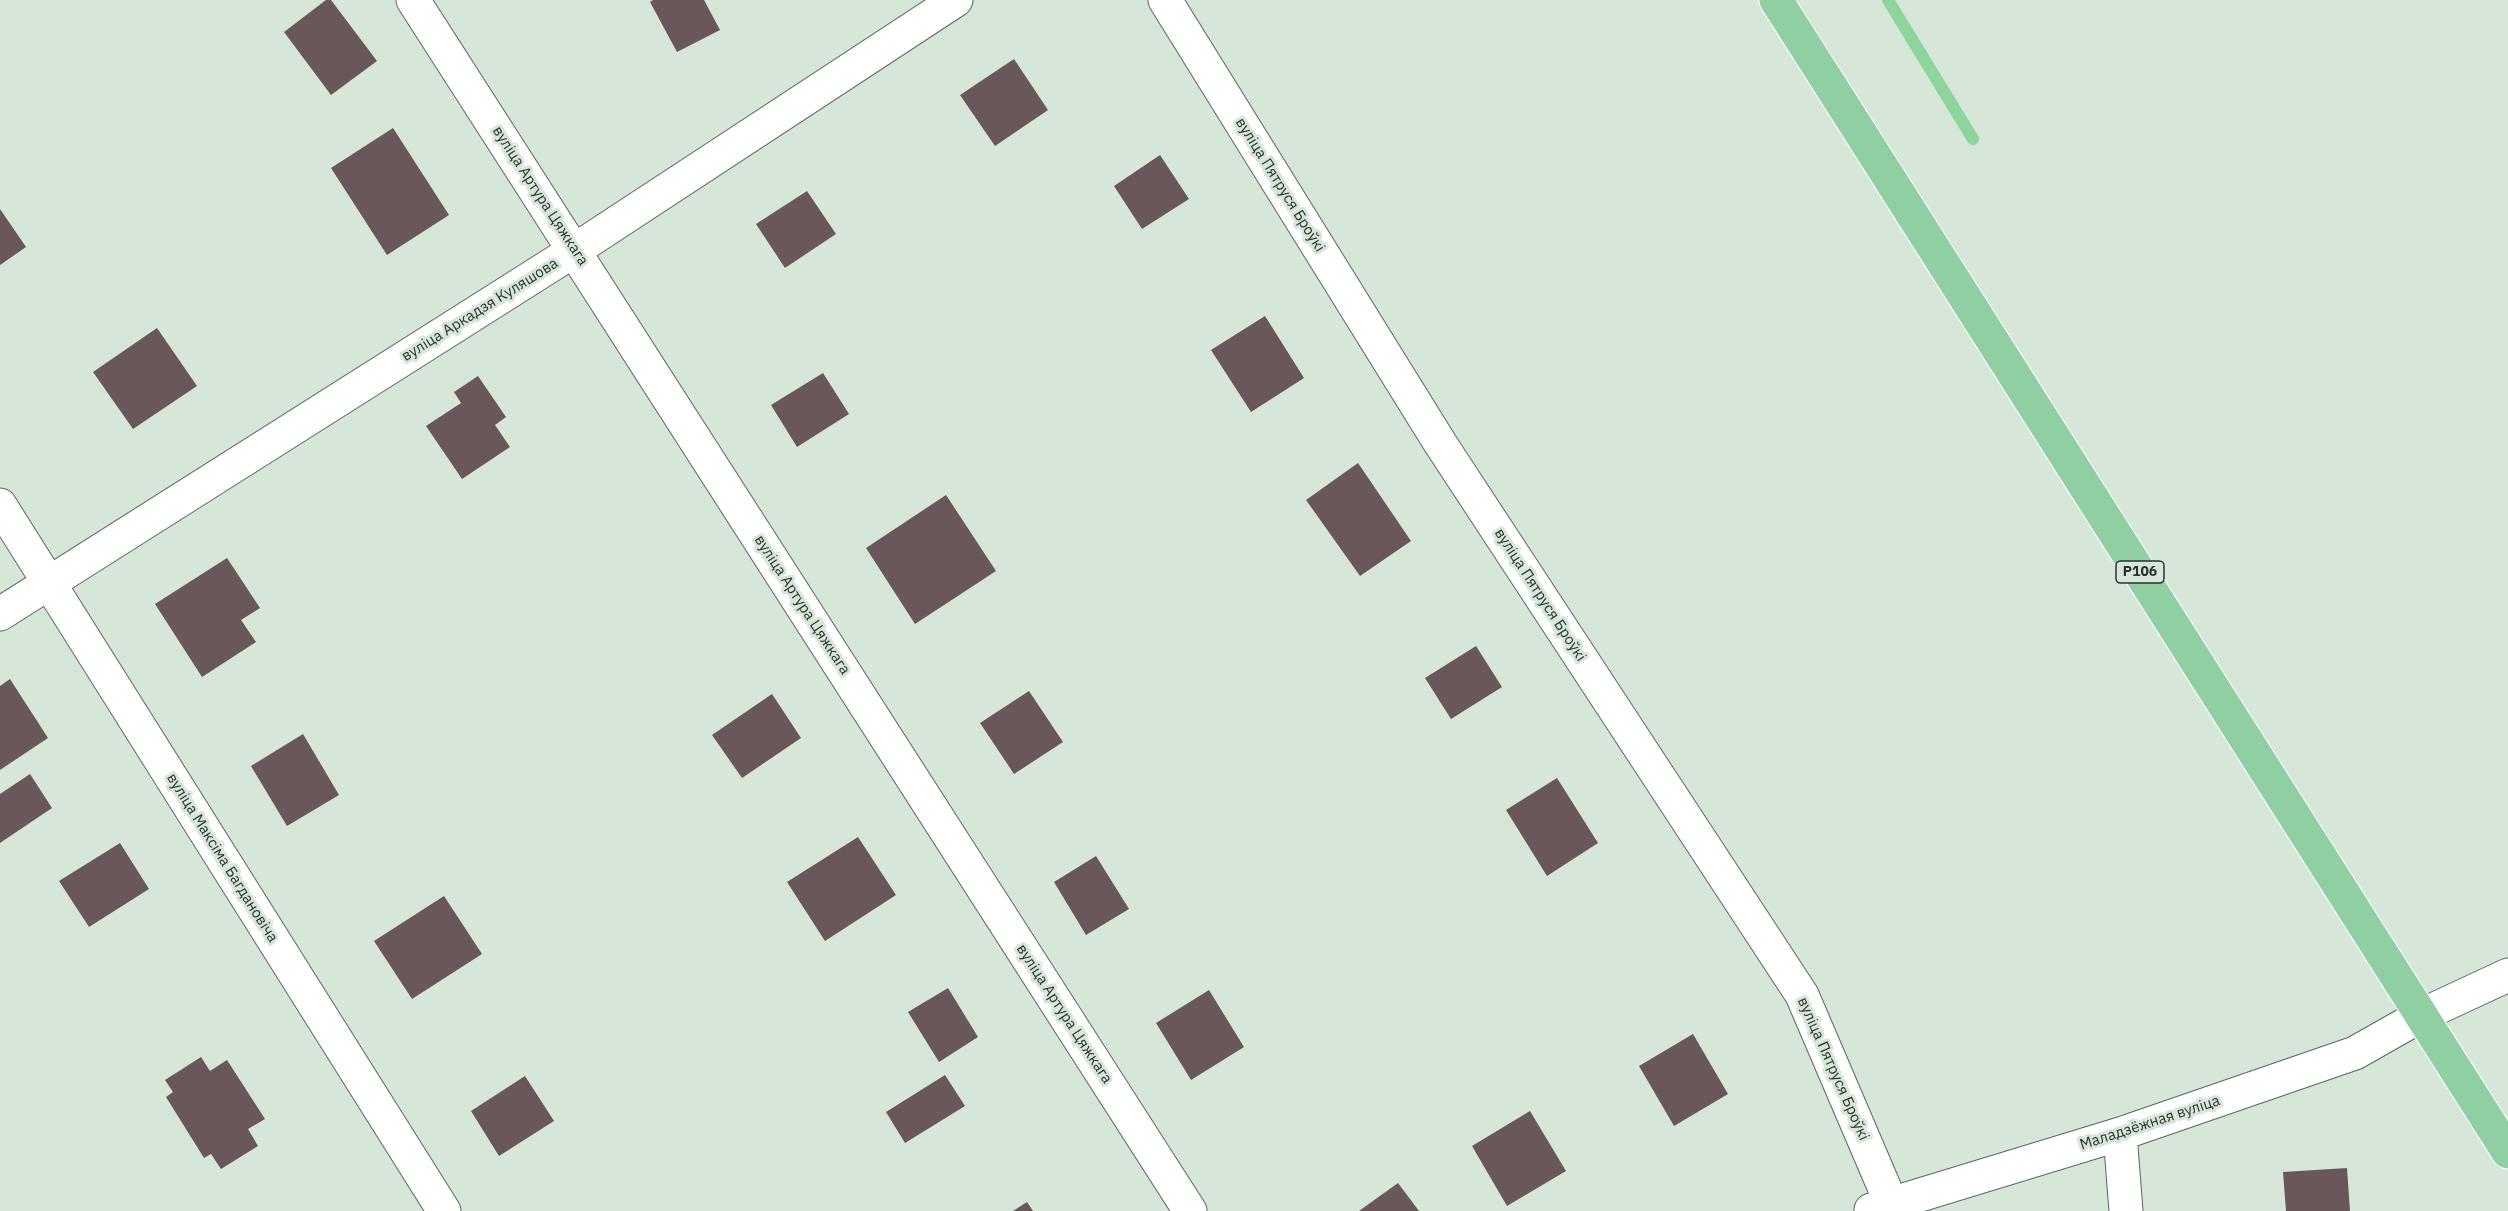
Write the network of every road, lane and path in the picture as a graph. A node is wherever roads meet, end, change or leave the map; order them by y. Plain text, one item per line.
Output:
1 (413, 0) edge
2 (956, 0) edge
3 (1165, 0) edge
4 (1776, 0) edge
5 (575, 250) junction
6 (0, 505) edge
7 (50, 582) junction
8 (0, 614) edge
9 (2508, 975) edge
10 (2422, 1015) junction
11 (2120, 1134) junction
12 (2508, 1152) edge
13 (1880, 1207) edge
14 (444, 1211) edge
15 (1190, 1211) edge
16 (2126, 1211) edge

1 - 5 street, вуліца Артура Цяжкага
2 - 5 street, вуліца Аркадзя Куляшова
3 - 13 street, вуліца Пятруся Броўкі
4 - 10 main road, Р106
5 - 7 street, вуліца Аркадзя Куляшова
5 - 15 street, вуліца Артура Цяжкага
6 - 7 street, вуліца Максіма Багдановіча
7 - 8 street, вуліца Аркадзя Куляшова
7 - 14 street, вуліца Максіма Багдановіча
9 - 10 street, Маладзёжная вуліца
10 - 11 street, Маладзёжная вуліца
10 - 12 main road, Р106
11 - 13 street, Маладзёжная вуліца
11 - 16 street

